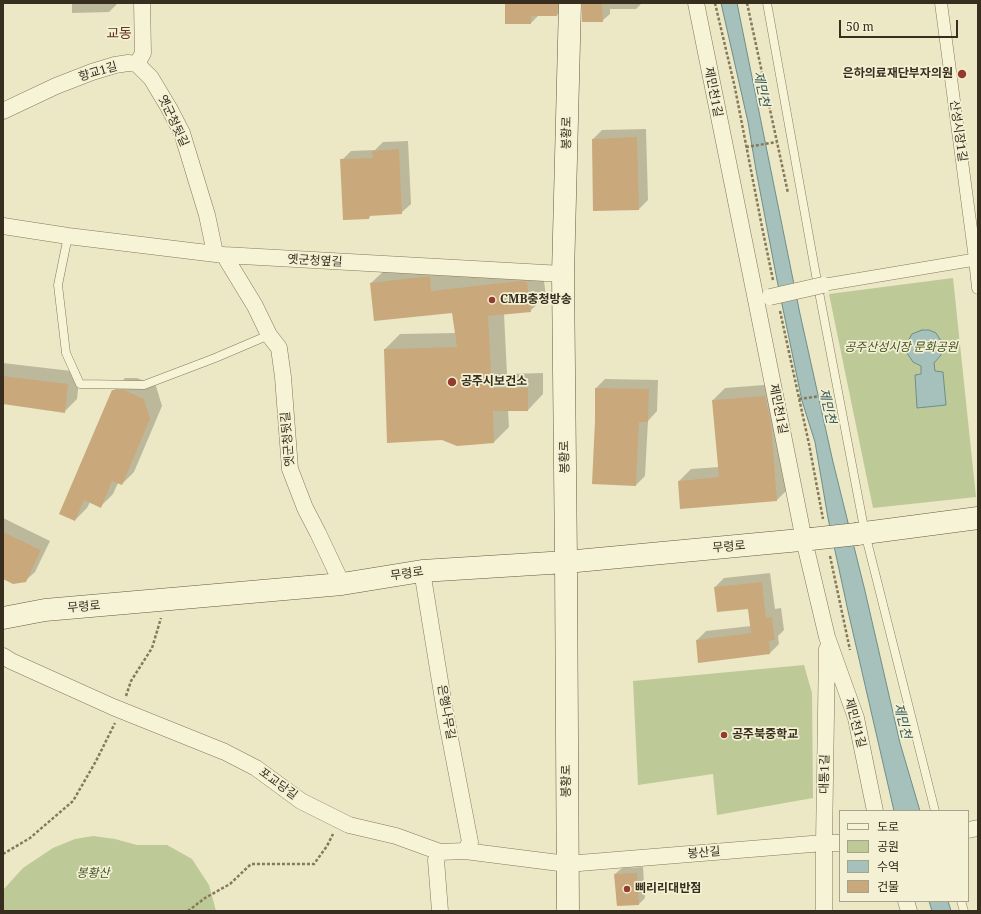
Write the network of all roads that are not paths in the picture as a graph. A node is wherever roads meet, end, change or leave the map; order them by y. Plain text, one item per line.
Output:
1 (142, 3) edge
2 (570, 3) edge
3 (696, 3) edge
4 (767, 3) edge
5 (941, 3) edge
6 (137, 64) junction
7 (3, 111) edge
8 (3, 226) edge
9 (68, 236) junction
10 (219, 254) junction
11 (977, 259) edge
12 (563, 274) junction
13 (823, 285) joint
14 (978, 288) edge
15 (770, 297) junction
16 (269, 335) junction
17 (978, 518) edge
18 (813, 534) junction
19 (861, 534) junction
20 (566, 562) junction
21 (422, 571) junction
22 (342, 584) junction
23 (3, 618) edge
24 (827, 637) junction
25 (3, 656) edge
26 (875, 810) edge
27 (935, 810) edge
28 (824, 843) junction
29 (839, 843) edge
30 (465, 851) junction
31 (440, 852) junction
32 (567, 864) junction
33 (440, 911) edge
34 (568, 911) edge
35 (824, 911) edge

1 - 6 street
2 - 12 main road, 봉황로
3 - 15 street, 제민천1길
4 - 19 lane
5 - 11 street, 산성시장1길
6 - 7 street, 향교1길
6 - 10 street, 옛군청뒷길
8 - 9 street, 옛군청옆길
9 - 10 street, 옛군청옆길
9 - 16 lane
10 - 12 street, 옛군청옆길
10 - 16 street, 옛군청뒷길
11 - 13 street
11 - 14 street, 산성시장1길
12 - 20 main road, 봉황로
13 - 15 street, bridge
15 - 18 street, 제민천1길
16 - 22 street, 옛군청뒷길
17 - 19 main road
18 - 19 main road, 무령로, bridge
18 - 20 main road, 무령로
18 - 24 street, 제민천1길
19 - 27 lane
20 - 21 main road, 무령로
20 - 32 main road, 봉황로
21 - 22 main road, 무령로
21 - 30 street, 은행나무길
22 - 23 main road, 무령로
24 - 26 street, 제민천1길
24 - 28 street, 대통1길
25 - 31 street, 포교당길
28 - 29 street, 봉산길
28 - 32 street, 봉산길
28 - 35 street, 대통1길
30 - 31 street, 포교당길
30 - 32 street, 포교당길
31 - 33 street
32 - 34 main road, 봉황로

